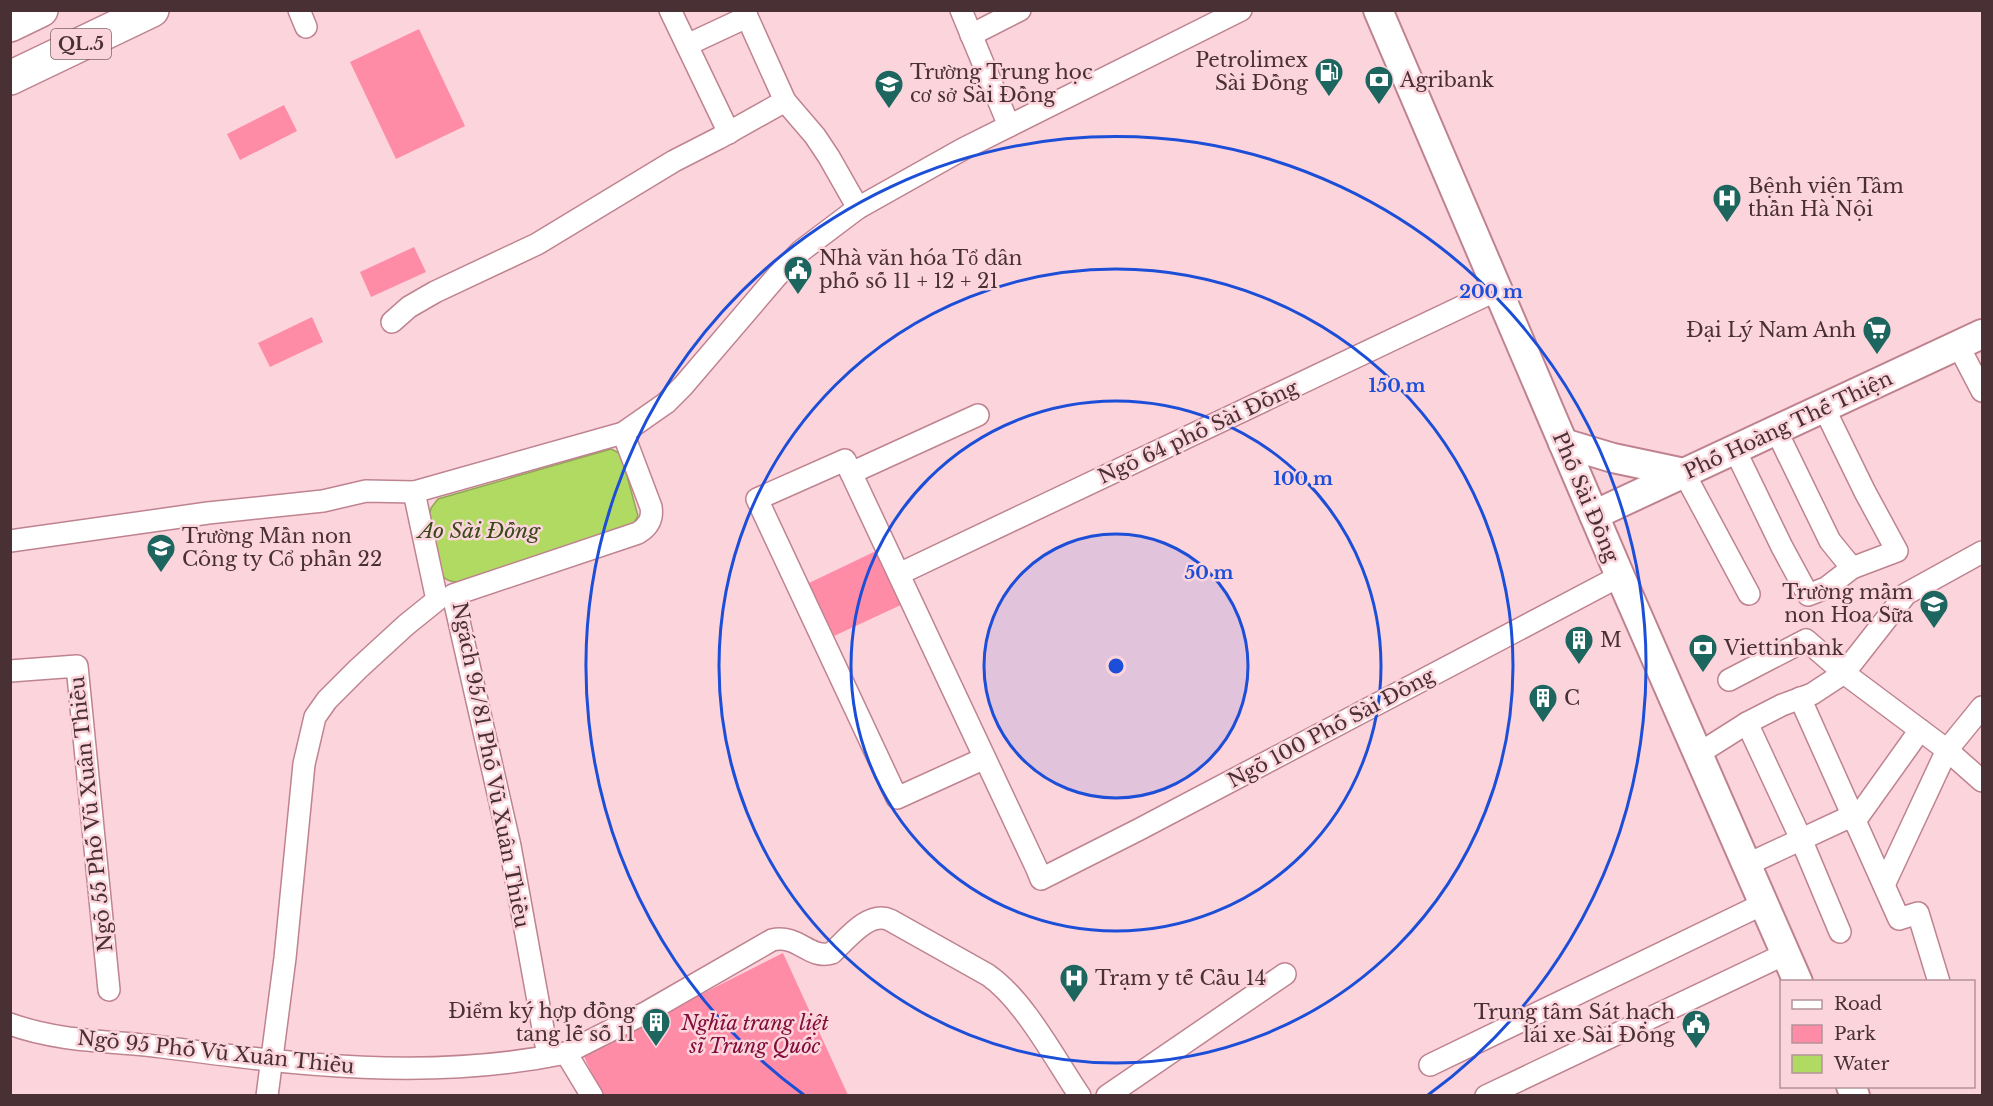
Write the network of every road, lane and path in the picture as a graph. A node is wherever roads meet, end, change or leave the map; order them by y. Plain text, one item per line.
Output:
1 (41, 10) edge
2 (152, 10) edge
3 (670, 10) edge
4 (961, 10) edge
5 (1020, 10) edge
6 (1241, 10) edge
7 (1378, 10) edge
8 (745, 14) edge
9 (10, 25) edge
10 (971, 34) junction
11 (687, 45) junction
12 (10, 78) edge
13 (785, 101) junction
14 (1009, 126) junction
15 (729, 133) junction
16 (858, 208) junction
17 (1497, 290) junction
18 (392, 322) dead end
19 (1970, 339) edge
20 (1983, 391) edge
21 (1824, 408) junction
22 (978, 415) dead end
23 (1776, 430) junction
24 (623, 433) junction
25 (1563, 443) junction
26 (1735, 450) junction
27 (852, 473) junction
28 (1684, 473) junction
29 (414, 492) junction
30 (1600, 506) junction
31 (10, 541) edge
32 (1983, 552) edge
33 (1852, 568) junction
34 (899, 574) junction
35 (1620, 576) junction
36 (1749, 594) dead end
37 (445, 598) junction
38 (10, 671) edge
39 (1844, 673) junction
40 (1729, 680) dead end
41 (1800, 698) junction
42 (1983, 707) edge
43 (1747, 723) junction
44 (1920, 730) junction
45 (1947, 750) junction
46 (1698, 754) junction
47 (985, 758) junction
48 (1983, 782) edge
49 (1855, 821) junction
50 (1801, 839) junction
51 (1746, 865) junction
52 (1884, 885) junction
53 (1763, 904) junction
54 (1840, 932) dead end
55 (1785, 954) junction
56 (1285, 974) dead end
57 (1798, 980) edge
58 (1939, 980) edge
59 (109, 990) dead end
60 (10, 1024) edge
61 (557, 1054) junction
62 (272, 1062) junction
63 (1430, 1065) dead end
64 (267, 1095) edge
65 (592, 1095) edge
66 (1080, 1095) edge
67 (1107, 1095) edge
68 (1486, 1095) edge

1 - 9 highway, QL.5
2 - 12 highway, QL.5
3 - 11 street
4 - 10 street
5 - 10 street
6 - 14 street
7 - 17 street, Phố Sài Đồng
8 - 11 street
8 - 13 street
10 - 14 street
11 - 15 street
13 - 15 street
13 - 16 street
14 - 16 street
15 - 18 street
16 - 24 street
17 - 25 street, Phố Sài Đồng
17 - 34 street, Ngõ 64 phố Sài Đồng
19 - 20 street
19 - 21 street, Phố Hoàng Thế Thiện
21 - 23 street, Phố Hoàng Thế Thiện
21 - 33 street
22 - 27 street
23 - 26 street, Phố Hoàng Thế Thiện
23 - 33 street
24 - 29 street
24 - 37 street, Ngách 95/81 Phố Vũ Xuân Thiều
25 - 28 street
25 - 30 street, Phố Sài Đồng
26 - 28 street, Phố Hoàng Thế Thiện
26 - 33 street
27 - 34 street
27 - 47 street
28 - 30 street, Phố Hoàng Thế Thiện
28 - 36 street
29 - 31 street
29 - 37 street
30 - 35 street, Phố Sài Đồng
32 - 39 street
34 - 47 street
35 - 46 street, Phố Sài Đồng
35 - 47 street, Ngõ 100 Phố Sài Đồng
37 - 61 street, Ngách 95/81 Phố Vũ Xuân Thiều
37 - 62 street
38 - 59 street, Ngõ 55 Phố Vũ Xuân Thiều
39 - 40 street
39 - 41 street
39 - 44 street
41 - 43 street
41 - 49 street
42 - 45 street
43 - 46 street
43 - 50 street
44 - 45 street
44 - 49 street
45 - 48 street
45 - 52 street
46 - 51 street, Phố Sài Đồng
49 - 50 street
49 - 52 street
50 - 51 street
50 - 54 street
51 - 53 street, Phố Sài Đồng
52 - 58 street
53 - 55 street, Phố Sài Đồng
53 - 63 street
55 - 57 street, Phố Sài Đồng
55 - 68 street
56 - 67 street
60 - 62 street, Ngõ 95 Phố Vũ Xuân Thiều
61 - 62 street, Ngõ 95 Phố Vũ Xuân Thiều
61 - 65 street
61 - 66 street, Ngõ 95 Phố Vũ Xuân Thiều
62 - 64 street

